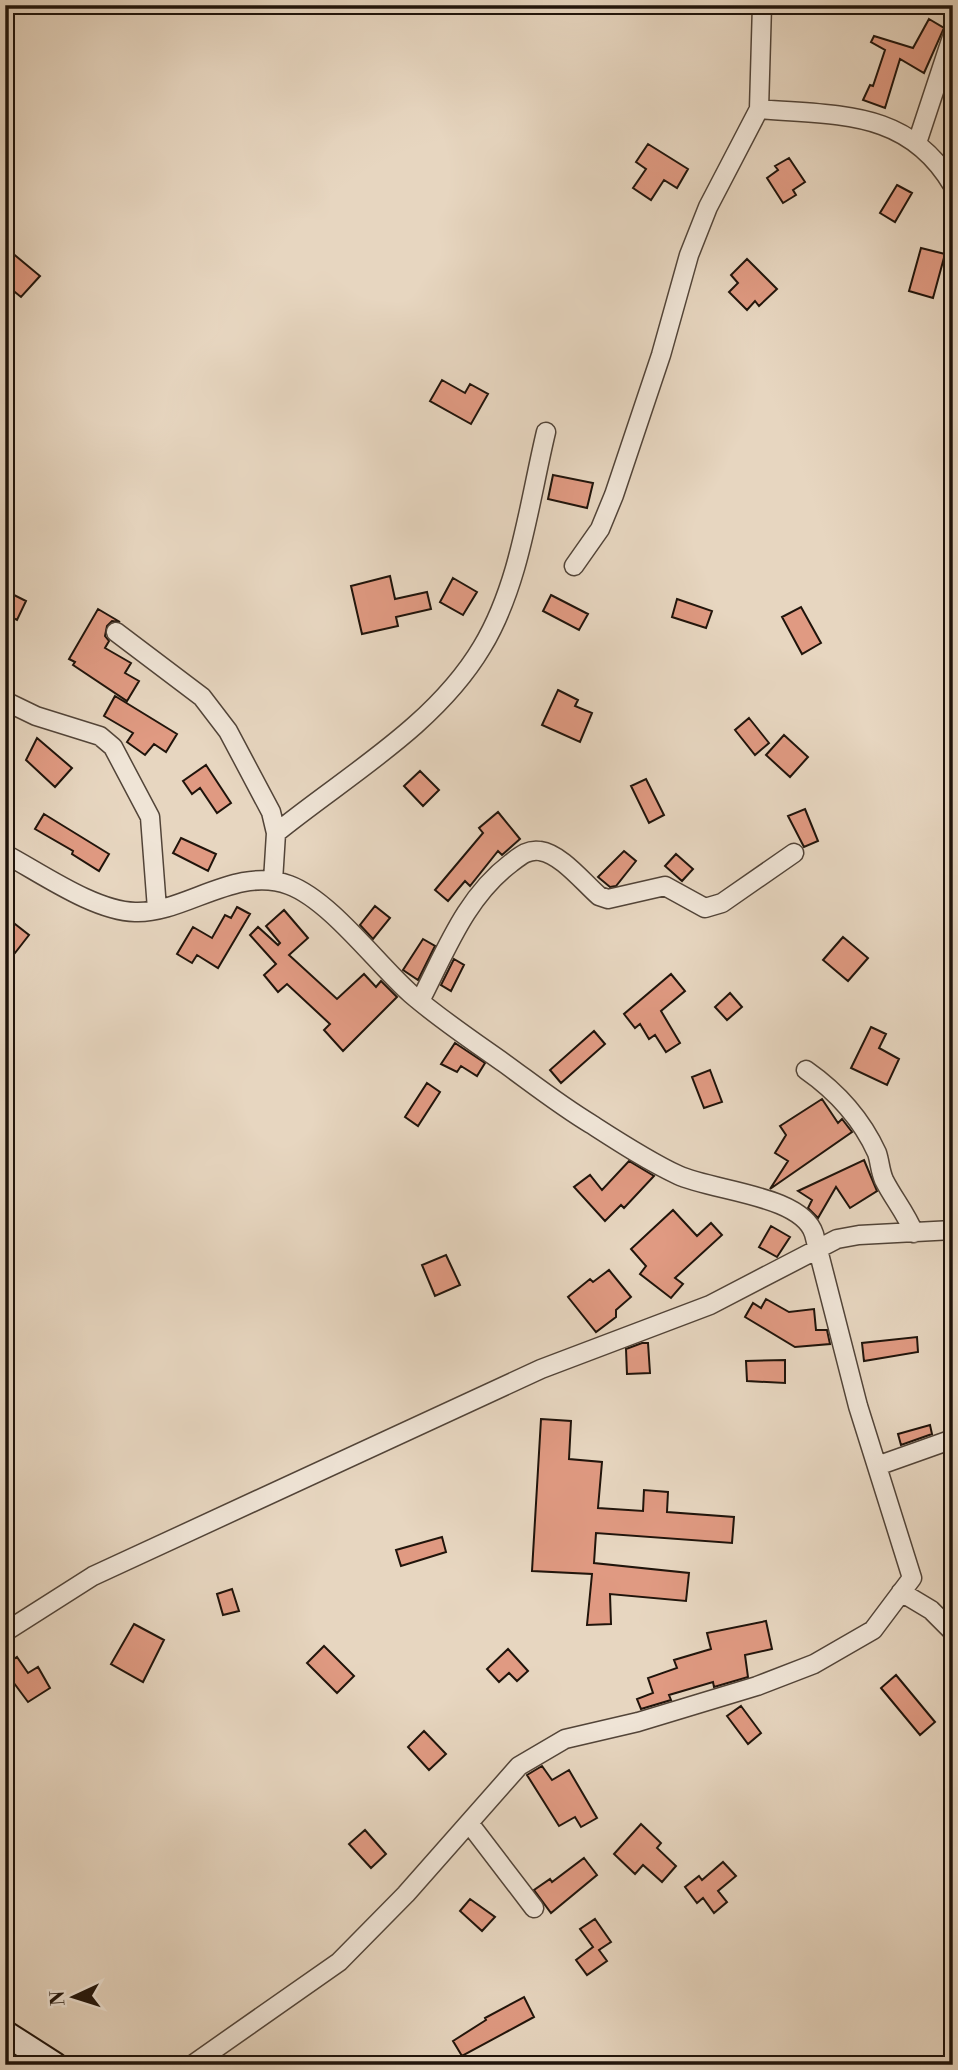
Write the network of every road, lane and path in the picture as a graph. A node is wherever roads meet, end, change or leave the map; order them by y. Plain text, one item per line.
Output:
1 (762, 5) edge
2 (953, 34) edge
3 (759, 109) junction
4 (917, 143) junction
5 (953, 186) edge
6 (546, 432) dead end
7 (574, 566) dead end
8 (116, 632) dead end
9 (5, 701) edge
10 (276, 833) junction
11 (794, 853) dead end
12 (5, 854) edge
13 (273, 881) junction
14 (158, 909) junction
15 (421, 1001) junction
16 (806, 1070) dead end
17 (953, 1230) edge
18 (914, 1233) junction
19 (818, 1251) junction
20 (953, 1439) edge
21 (877, 1466) junction
22 (901, 1592) junction
23 (5, 1632) edge
24 (953, 1632) edge
25 (469, 1823) junction
26 (534, 1908) dead end
27 (5, 2032) edge
28 (55, 2065) edge
29 (192, 2065) edge

1 - 3 street
2 - 4 street
3 - 4 street
3 - 7 street
4 - 5 street
6 - 10 street
8 - 10 street
9 - 14 street
10 - 13 street
11 - 15 street
12 - 14 street
13 - 14 street
13 - 15 street
15 - 19 street
16 - 18 street
17 - 18 street
18 - 19 street
19 - 21 street
19 - 23 street
20 - 21 street
21 - 22 street
22 - 24 street
22 - 25 street
25 - 26 street
25 - 29 street
27 - 28 main road

